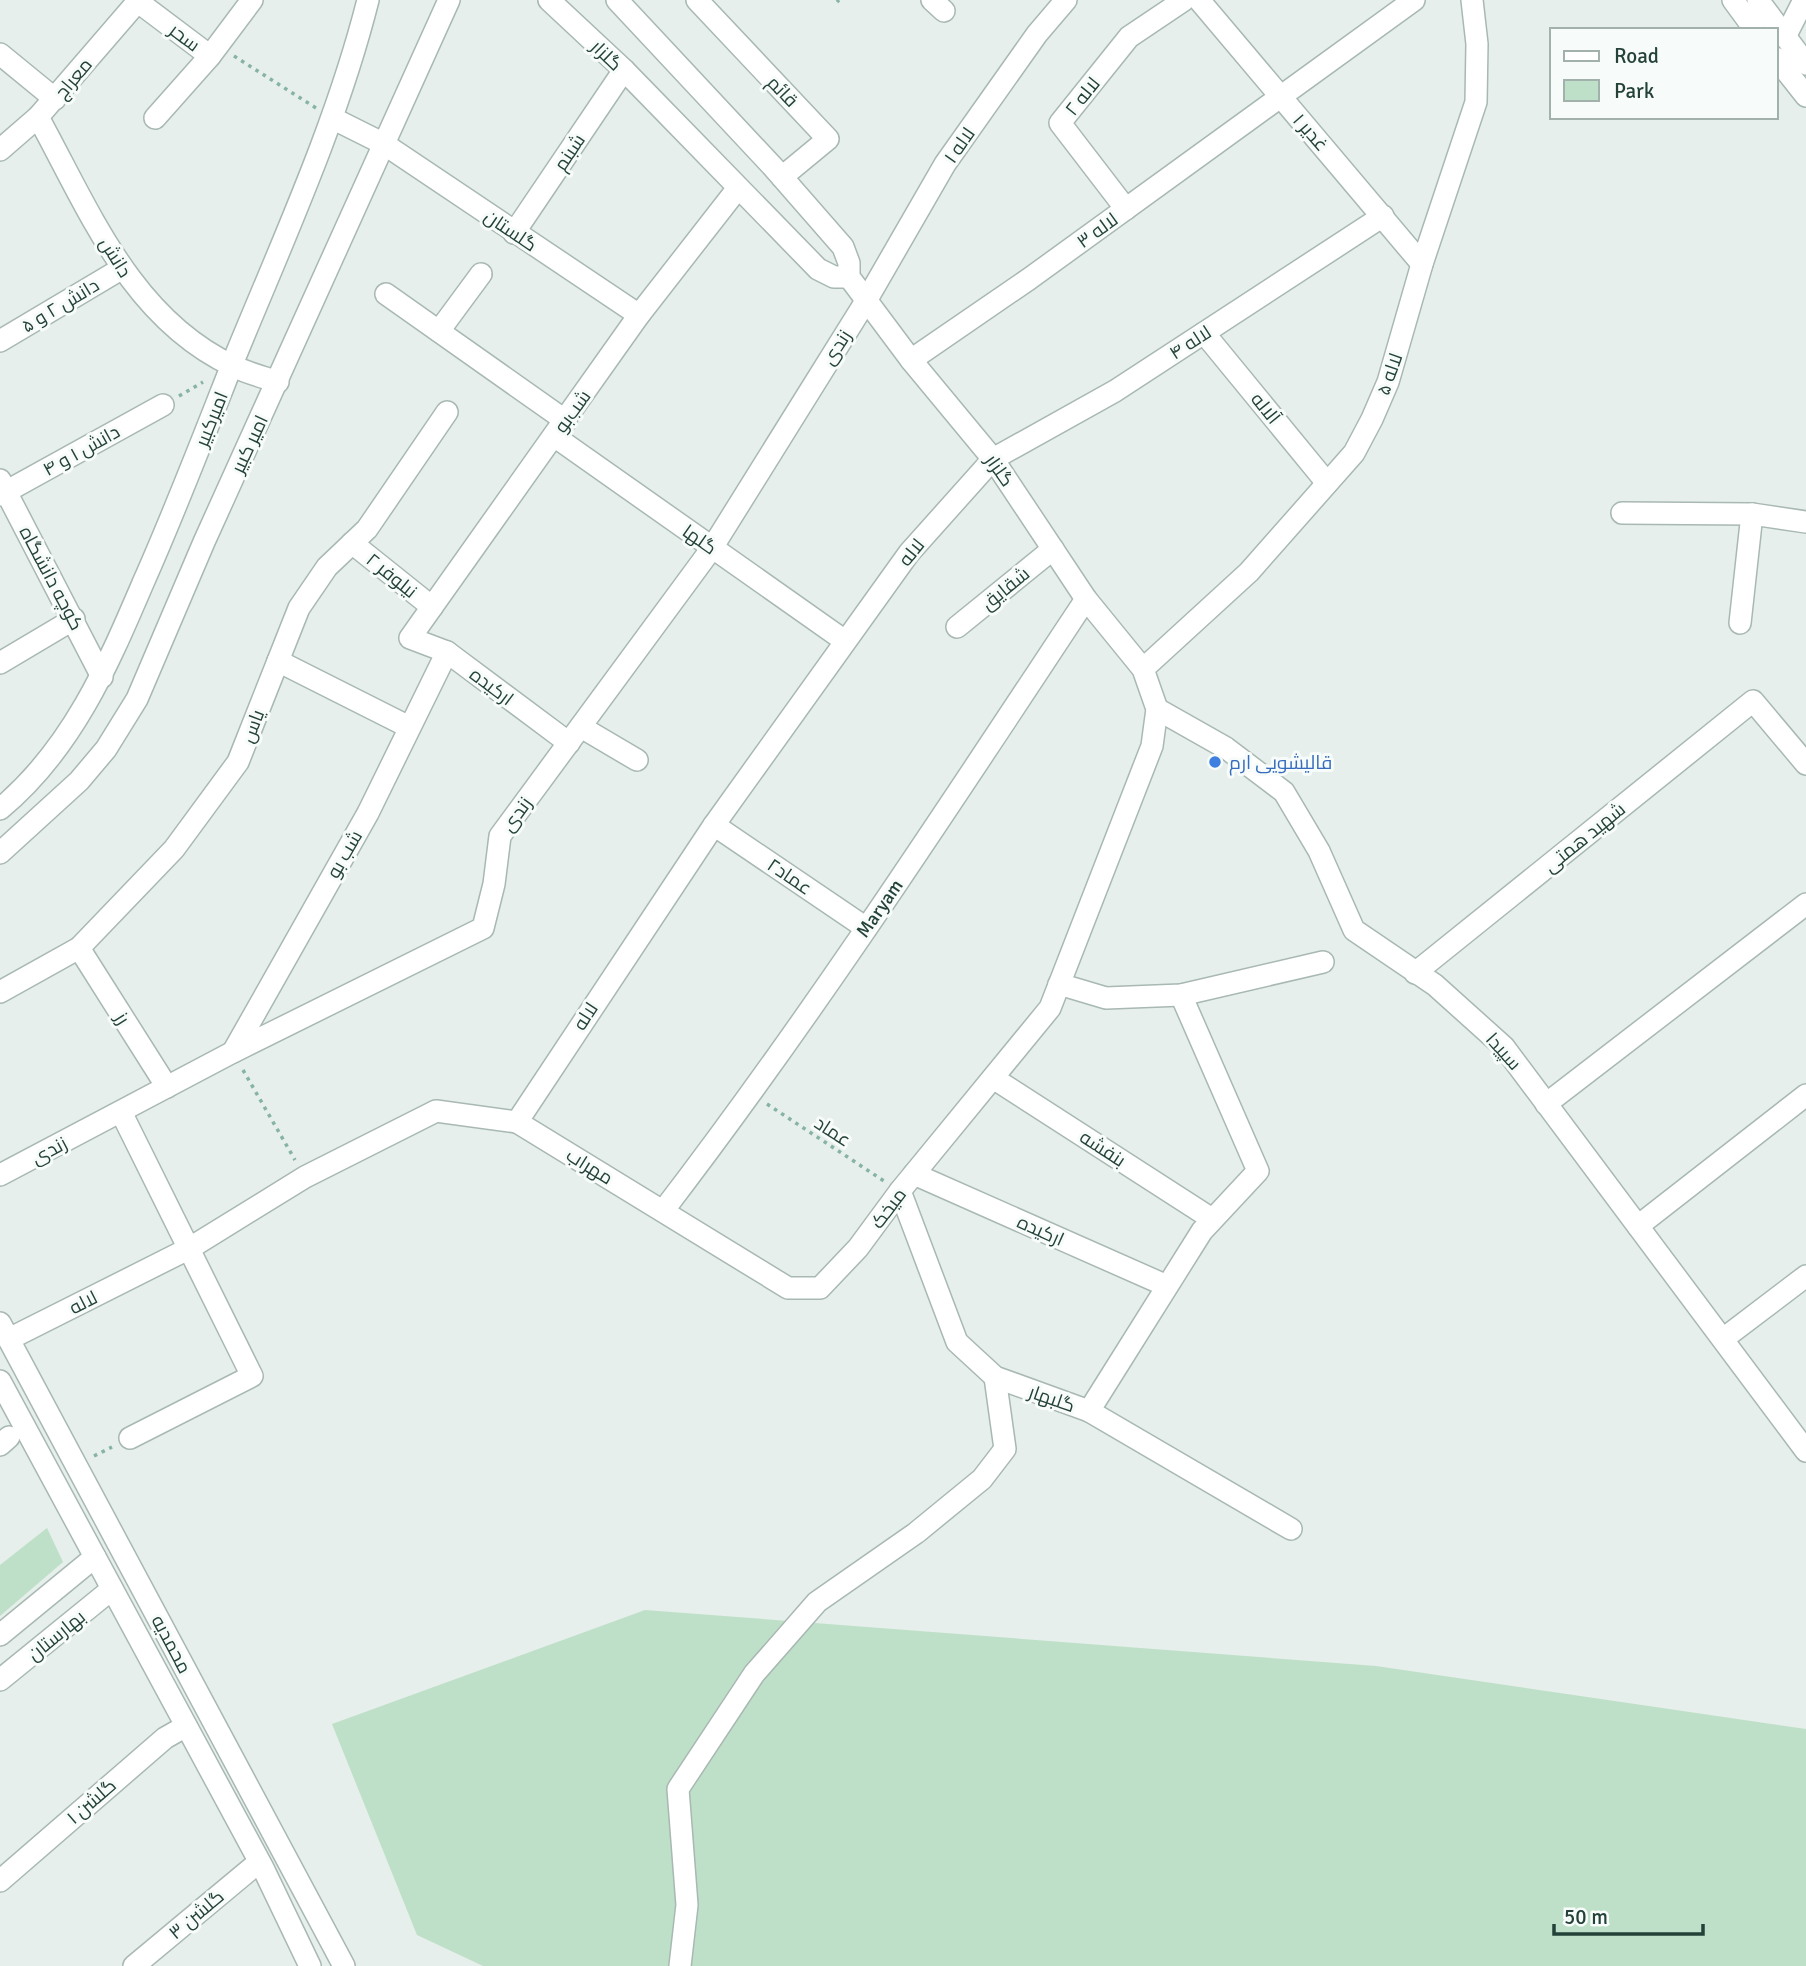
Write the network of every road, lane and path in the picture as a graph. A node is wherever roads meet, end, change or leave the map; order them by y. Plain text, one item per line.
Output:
1 (252, 0) edge
2 (368, 0) edge
3 (449, 0) edge
4 (549, 0) edge
5 (617, 0) edge
6 (697, 0) edge
7 (1066, 0) edge
8 (1184, 0) edge
9 (1199, 0) edge
10 (1414, 0) edge
11 (1472, 0) edge
12 (1733, 0) edge
13 (1758, 0) edge
14 (1804, 0) edge
15 (138, 1) edge
16 (1754, 28) edge
17 (1785, 37) junction
18 (214, 50) junction
19 (0, 54) edge
20 (1778, 61) edge
21 (1806, 65) edge
22 (624, 71) junction
23 (1806, 96) edge
24 (1282, 98) junction
25 (55, 99) junction
26 (38, 117) junction
27 (155, 118) dead end
28 (332, 118) junction
29 (384, 144) junction
30 (0, 150) edge
31 (782, 177) junction
32 (738, 188) junction
33 (1126, 209) junction
34 (1383, 216) junction
35 (514, 233) junction
36 (1422, 264) junction
37 (121, 269) junction
38 (481, 274) dead end
39 (849, 277) junction
40 (386, 294) dead end
41 (866, 301) junction
42 (639, 315) junction
43 (439, 331) junction
44 (1204, 333) junction
45 (0, 341) edge
46 (911, 360) junction
47 (232, 365) junction
48 (278, 382) junction
49 (163, 405) joint
50 (447, 411) dead end
51 (560, 429) junction
52 (993, 459) junction
53 (1327, 483) junction
54 (2, 489) edge
55 (1622, 513) dead end
56 (1752, 514) junction
57 (1806, 522) edge
58 (352, 543) junction
59 (712, 548) junction
60 (1053, 549) junction
61 (1086, 599) junction
62 (432, 607) junction
63 (74, 618) junction
64 (1740, 623) dead end
65 (957, 627) dead end
66 (410, 638) joint
67 (845, 641) junction
68 (447, 652) junction
69 (278, 661) junction
70 (0, 663) edge
71 (1143, 669) junction
72 (102, 677) junction
73 (1157, 709) junction
74 (409, 727) junction
75 (575, 735) junction
76 (637, 760) dead end
77 (1806, 764) edge
78 (0, 809) edge
79 (714, 825) junction
80 (0, 853) edge
81 (1806, 904) edge
82 (866, 928) junction
83 (79, 948) junction
84 (1323, 962) dead end
85 (1415, 973) junction
86 (1059, 984) junction
87 (0, 992) edge
88 (1181, 995) junction
89 (233, 1052) junction
90 (993, 1077) junction
91 (167, 1087) junction
92 (751, 1093) junction
93 (1806, 1095) edge
94 (1546, 1104) junction
95 (121, 1112) junction
96 (517, 1122) junction
97 (914, 1174) junction
98 (0, 1175) edge
99 (305, 1177) junction
100 (900, 1191) junction
101 (663, 1211) junction
102 (1212, 1219) junction
103 (1638, 1226) junction
104 (190, 1248) junction
105 (1806, 1276) edge
106 (1167, 1286) junction
107 (5, 1331) edge
108 (1723, 1339) junction
109 (995, 1377) junction
110 (0, 1381) edge
111 (1089, 1411) junction
112 (130, 1438) joint
113 (1806, 1451) edge
114 (76, 1465) junction
115 (1291, 1529) dead end
116 (94, 1557) junction
117 (112, 1589) junction
118 (0, 1636) edge
119 (0, 1680) edge
120 (186, 1726) junction
121 (259, 1862) junction
122 (0, 1881) edge
123 (134, 1966) edge
124 (310, 1966) edge
125 (344, 1966) edge
126 (680, 1966) edge

1 - 18 street, سحر
2 - 28 street, امیرکبیر
3 - 29 street, امیر کبیر
4 - 22 street, گلزار
5 - 31 street, گلزار
6 - 31 street, قائم
7 - 41 street, لاله ۱
8 - 33 street, لاله ۲
9 - 24 street, غدیر ۱
10 - 24 street, لاله ۳
11 - 36 street, لاله ۵
12 - 16 street
13 - 17 street
14 - 17 street
15 - 18 street, سحر
15 - 25 street, معراج
17 - 21 street
18 - 27 street
18 - 28 path
19 - 25 street
20 - 23 street
22 - 32 street, گلزار
22 - 35 street, شبنم
24 - 33 street, لاله ۳
24 - 34 street, غدیر ۱
25 - 26 street, معراج
26 - 30 street, معراج
26 - 37 street, دانش
28 - 29 street, گلستان
28 - 47 street, امیرکبیر
29 - 35 street, گلستان
29 - 48 street, امیر کبیر
31 - 39 street, گلزار
32 - 39 street, گلزار
32 - 42 street, شب‌بو
33 - 46 street, لاله ۳
34 - 36 street, غدیر ۱
34 - 44 street, لاله ۴
35 - 42 street, گلستان
36 - 53 street, لاله ۵
37 - 45 street, دانش ۲ و ۵
37 - 47 street, دانش
38 - 43 street
39 - 41 street, گلزار
40 - 43 street, گلها
41 - 46 street, گلزار
41 - 59 street, زندی
42 - 51 street, شب‌بو
43 - 51 street, گلها
44 - 52 street, لاله ۴
44 - 53 street, آلاله
46 - 52 street, گلزار
47 - 48 street, دانش
47 - 49 path
47 - 72 street, امیرکبیر
48 - 80 street, امیر کبیر
49 - 54 street, دانش ۱ و ۴
50 - 58 street, یاس
51 - 59 street, گلها
51 - 62 street, شب‌بو
52 - 60 street, گلزار
52 - 67 street, لاله
53 - 71 street, لاله ۵
54 - 63 street, کوچه دانشگاه
55 - 56 street
56 - 57 street
56 - 64 street
58 - 62 street, نیلوفر ۲
58 - 69 street, یاس
59 - 67 street, گلها
59 - 75 street, زندی
60 - 61 street, گلزار
60 - 65 street, شقایق
61 - 71 street, گلزار
61 - 82 street, Maryam
62 - 66 street, شب‌بو
63 - 70 street
63 - 72 street, کوچه دانشگاه
66 - 68 street, ارکیده
67 - 79 street, لاله
68 - 74 street, شب بو
68 - 75 street, ارکیده
69 - 74 street
69 - 83 street, یاس
71 - 73 street, میخک
72 - 78 street, امیرکبیر
73 - 85 street, سپیدا
73 - 86 street, میخک
74 - 89 street, شب بو
75 - 76 street, ارکیده
75 - 89 street, زندی
77 - 85 street, شهید همتی
79 - 82 street, عماد۲
79 - 96 street, لاله
81 - 94 street
82 - 92 street, Maryam
83 - 87 street, یاس
83 - 91 street, رز
84 - 88 street
85 - 94 street, سپیدا
86 - 88 street
86 - 90 street, میخک
88 - 102 street
89 - 91 street, زندی
89 - 99 path
90 - 97 street, میخک
90 - 102 street, بنفشه
91 - 95 street, زندی
92 - 100 path, عماد
92 - 101 street, Maryam
93 - 103 street
94 - 103 street, سپیدا
95 - 98 street, زندی
95 - 104 street
96 - 99 street, لاله
96 - 101 street, مهراب
97 - 100 street, میخک
97 - 106 street, ارکیده
99 - 104 street, لاله
100 - 101 street, میخک
100 - 109 street, گلبهار
102 - 106 street
103 - 108 street, سپیدا
104 - 107 street, لاله
104 - 112 street
105 - 108 street
106 - 111 street
107 - 114 street, محمدیه
108 - 113 street, سپیدا
109 - 111 street, گلبهار
109 - 126 street
110 - 116 street, محمدیه
111 - 115 street, گلبهار
112 - 114 path
114 - 125 street, محمدیه
116 - 117 street, محمدیه
116 - 118 street, بهارستان
117 - 119 street, بهارستان
117 - 120 street, محمدیه
120 - 121 street, محمدیه
120 - 122 street, گلشن ۱
121 - 123 street, گلشن ۳
121 - 124 street, محمدیه

